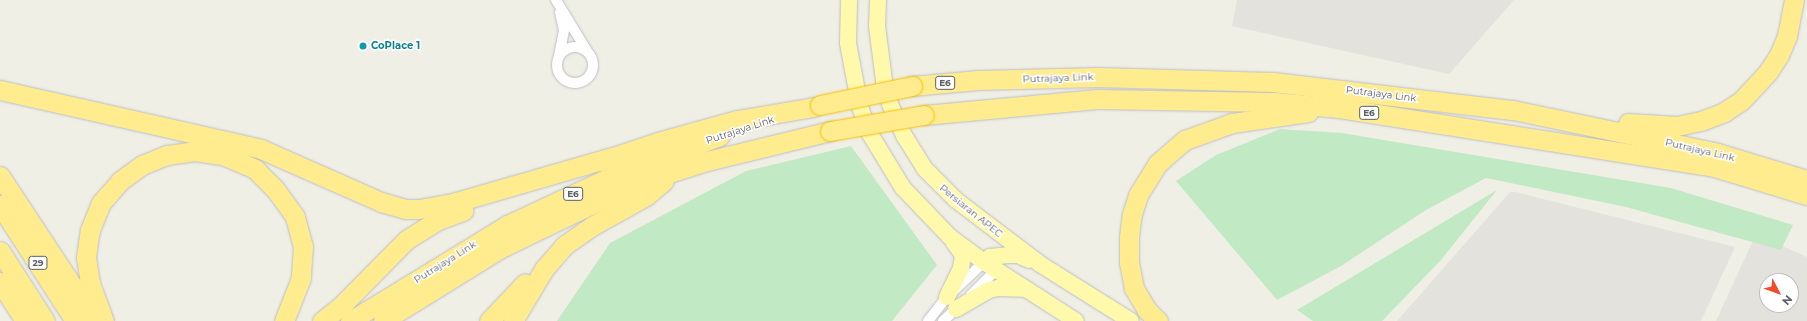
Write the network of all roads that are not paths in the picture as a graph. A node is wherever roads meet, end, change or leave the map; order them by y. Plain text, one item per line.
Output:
1 (555, 0) edge
2 (849, 0) edge
3 (878, 0) edge
4 (1794, 0) edge
5 (588, 53) junction
6 (559, 58) junction
7 (0, 90) edge
8 (817, 106) junction
9 (1339, 108) junction
10 (1514, 110) junction
11 (612, 157) junction
12 (679, 170) junction
13 (0, 176) edge
14 (1807, 180) edge
15 (1807, 195) edge
16 (646, 196) junction
17 (0, 205) edge
18 (982, 221) junction
19 (950, 237) junction
20 (0, 251) edge
21 (993, 263) junction
22 (1040, 264) junction
23 (0, 282) edge
24 (1026, 290) junction
25 (952, 303) junction
26 (25, 321) edge
27 (45, 321) edge
28 (75, 321) edge
29 (95, 321) edge
30 (104, 321) edge
31 (284, 321) edge
32 (322, 321) edge
33 (350, 321) edge
34 (383, 321) edge
35 (489, 321) edge
36 (513, 321) edge
37 (928, 321) edge
38 (943, 321) edge
39 (1076, 321) edge
40 (1131, 321) edge
41 (1158, 321) edge

1 - 5 street
1 - 6 street
2 - 19 main road
3 - 18 main road, Persiaran APEC
4 - 10 highway
5 - 6 street
5 - 6 street
7 - 11 highway
8 - 10 highway, Putrajaya Link / E6, bridge
8 - 11 highway
8 - 33 highway, Putrajaya Link / E6
9 - 12 highway, Putrajaya Link / E6, bridge
9 - 15 highway, Putrajaya Link / E6
9 - 41 highway
10 - 14 highway, Putrajaya Link / E6
11 - 32 highway
12 - 16 highway
12 - 34 highway, Putrajaya Link / E6
13 - 29 highway
16 - 35 highway
16 - 36 highway
17 - 28 highway, 29
18 - 21 main road
18 - 22 main road, Persiaran APEC
19 - 21 main road
19 - 25 main road
20 - 27 highway, 29
21 - 22 main road
21 - 24 main road
21 - 25 street
21 - 25 street
22 - 40 main road, Persiaran APEC
23 - 26 highway
24 - 25 main road
24 - 39 main road
25 - 37 street
25 - 38 street
30 - 31 highway

